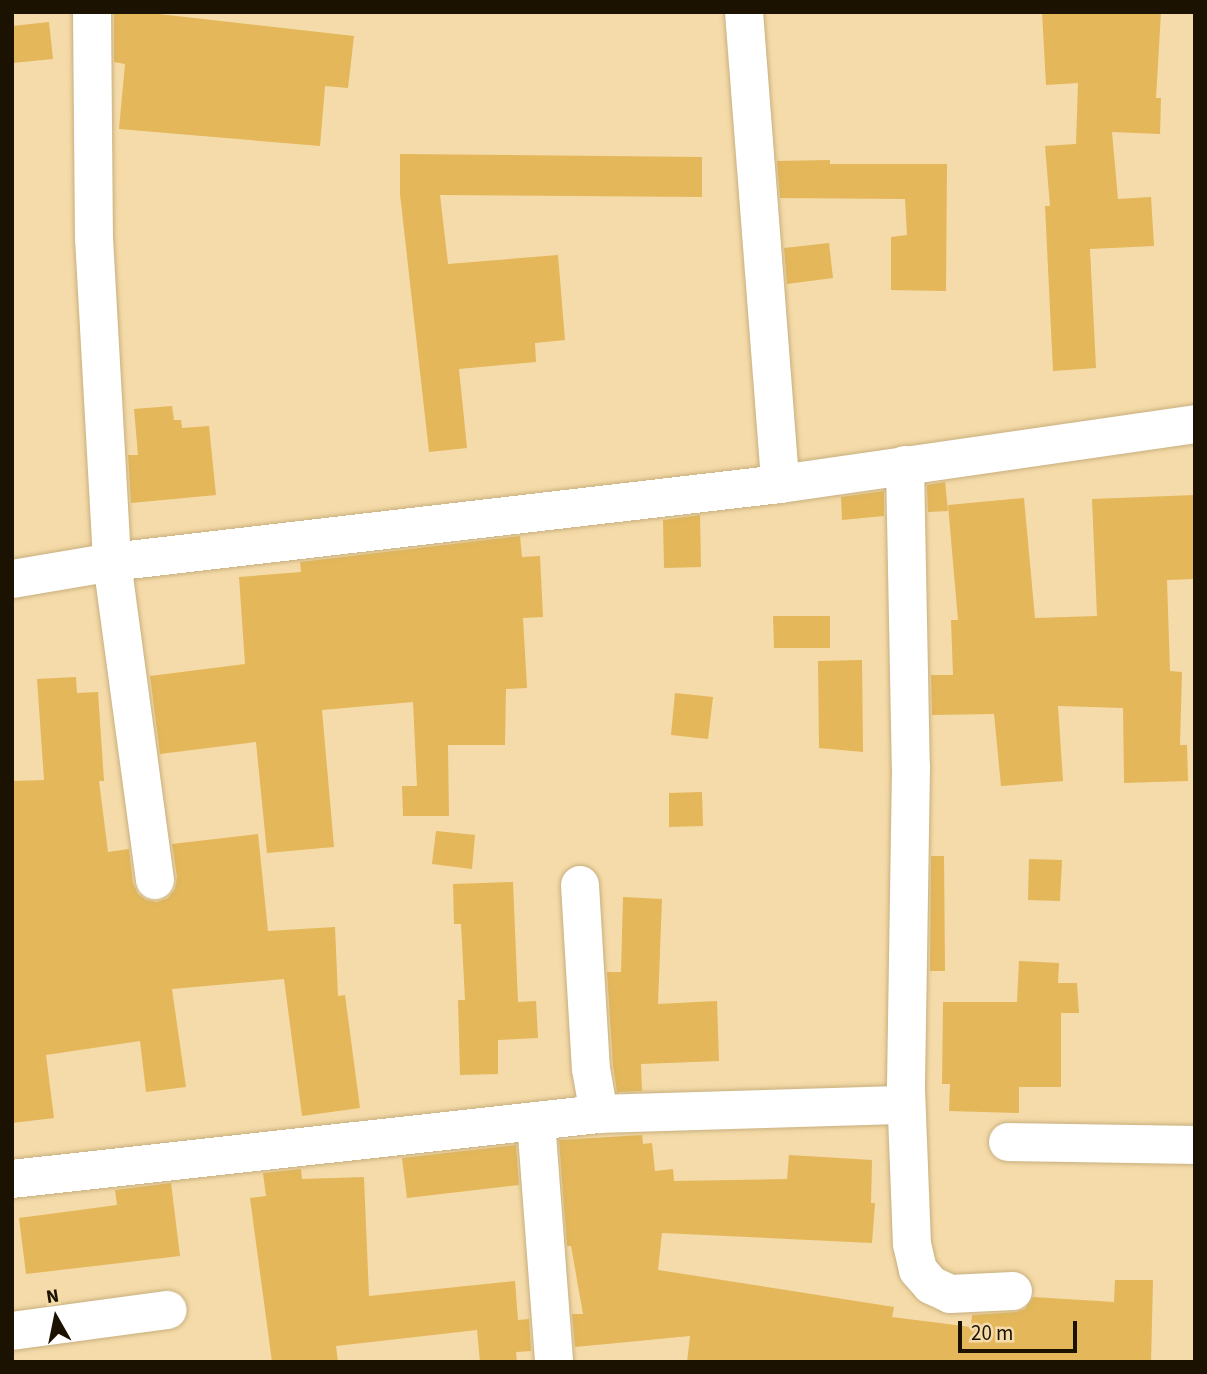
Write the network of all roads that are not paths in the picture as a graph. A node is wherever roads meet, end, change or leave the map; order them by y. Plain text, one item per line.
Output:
1 (92, 12) edge
2 (744, 12) edge
3 (1195, 424) edge
4 (905, 465) junction
5 (780, 484) junction
6 (112, 562) junction
7 (12, 579) edge
8 (155, 880) dead end
9 (580, 885) dead end
10 (906, 1105) junction
11 (599, 1114) junction
12 (536, 1121) junction
13 (1008, 1142) dead end
14 (1195, 1145) edge
15 (12, 1180) edge
16 (1013, 1291) dead end
17 (168, 1310) dead end
18 (12, 1331) edge
19 (554, 1362) edge

1 - 6 street
2 - 5 street
3 - 4 street
4 - 5 street
4 - 10 street
5 - 6 street
6 - 7 street
6 - 8 street
9 - 11 street
10 - 11 street
10 - 16 street
11 - 12 street
12 - 15 street
12 - 19 street
13 - 14 street
17 - 18 street

